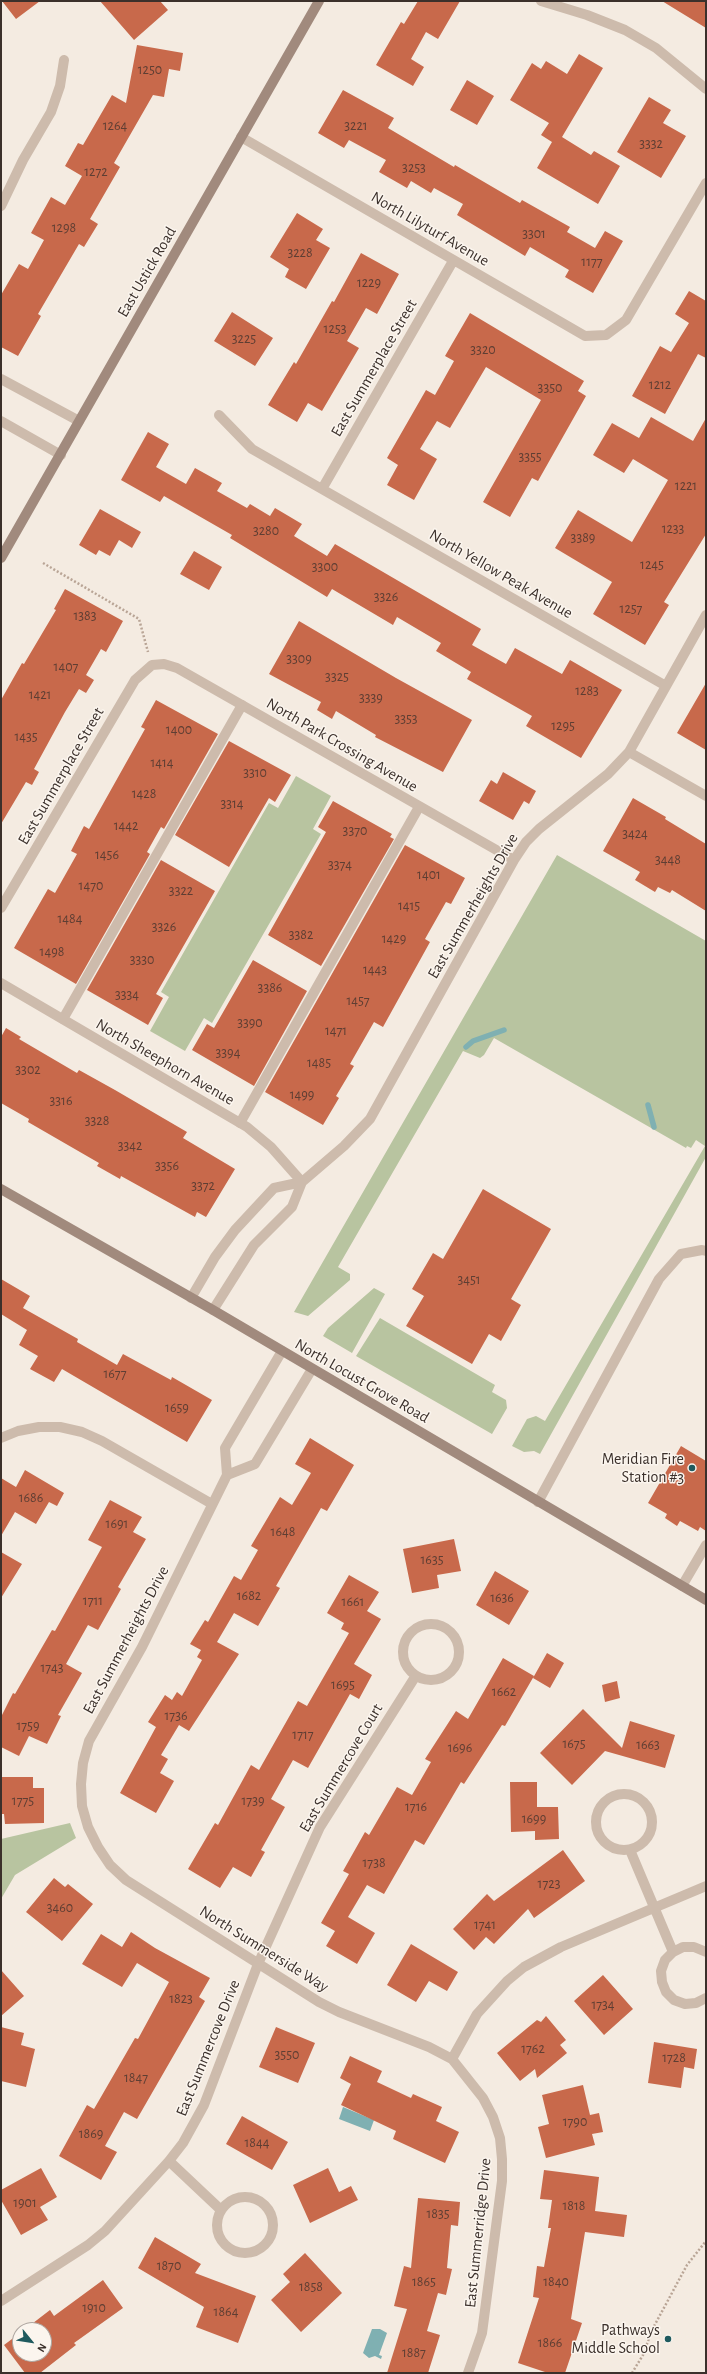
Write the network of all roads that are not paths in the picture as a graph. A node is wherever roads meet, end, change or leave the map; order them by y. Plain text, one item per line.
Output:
1 (319, 1) edge
2 (540, 1) edge
3 (64, 60) dead end
4 (706, 89) edge
5 (241, 137) junction
6 (706, 182) edge
7 (1, 206) edge
8 (453, 261) junction
9 (1, 379) edge
10 (219, 415) dead end
11 (1, 421) edge
12 (79, 421) junction
13 (61, 455) junction
14 (322, 489) junction
15 (1, 558) edge
16 (706, 615) edge
17 (152, 665) joint
18 (666, 686) junction
19 (242, 705) junction
20 (630, 752) junction
21 (706, 796) edge
22 (419, 806) junction
23 (514, 860) junction
24 (1, 908) edge
25 (1, 983) edge
26 (63, 1019) junction
27 (240, 1123) junction
28 (302, 1182) junction
29 (1, 1189) edge
30 (706, 1251) edge
31 (191, 1298) junction
32 (213, 1310) junction
33 (282, 1351) junction
34 (312, 1369) junction
35 (1, 1438) edge
36 (227, 1475) junction
37 (538, 1502) junction
38 (212, 1504) junction
39 (706, 1545) edge
40 (682, 1586) junction
41 (706, 1600) edge
42 (415, 1677) junction
43 (88, 1827) joint
44 (630, 1850) junction
45 (706, 1886) edge
46 (656, 1907) junction
47 (673, 1952) junction
48 (706, 1952) edge
49 (258, 1964) junction
50 (706, 1998) edge
51 (452, 2060) junction
52 (169, 2161) junction
53 (221, 2210) junction
54 (1, 2301) edge
55 (468, 2373) edge

1 - 5 main road, East Ustick Road
2 - 4 street
3 - 7 street
5 - 8 street, North Lilyturf Avenue
5 - 12 main road, East Ustick Road
6 - 8 street, North Lilyturf Avenue
8 - 14 street, East Summerplace Street
9 - 12 street
10 - 14 street, North Yellow Peak Avenue
11 - 13 street
12 - 13 main road, East Ustick Road
13 - 15 main road, East Ustick Road
14 - 18 street, North Yellow Peak Avenue
16 - 18 street, East Summerheights Drive
17 - 19 street, North Park Crossing Avenue
17 - 24 street, East Summerplace Street
18 - 20 street, East Summerheights Drive
19 - 22 street, North Park Crossing Avenue
19 - 26 street
20 - 21 street
20 - 23 street, East Summerheights Drive
22 - 23 street, North Park Crossing Avenue
22 - 27 street
23 - 28 street, East Summerheights Drive
25 - 26 street, North Sheephorn Avenue
26 - 27 street, North Sheephorn Avenue
27 - 28 street, North Sheephorn Avenue
28 - 31 street, East Summerheights Drive
28 - 32 street, East Summerheights Drive
29 - 31 main road, North Locust Grove Road
30 - 37 street
31 - 32 main road, North Locust Grove Road
32 - 33 main road, North Locust Grove Road
33 - 34 main road, North Locust Grove Road
33 - 36 street
34 - 36 street
34 - 37 main road, North Locust Grove Road
35 - 38 street
36 - 38 street, East Summerheights Drive
37 - 40 main road, North Locust Grove Road
38 - 43 street, East Summerheights Drive
39 - 40 street
40 - 41 main road, North Locust Grove Road
42 - 42 street
42 - 49 street, East Summercove Court
43 - 49 street, North Summerside Way
44 - 44 street
44 - 46 street
45 - 46 street
46 - 47 street
46 - 51 street
47 - 48 street
47 - 50 street
49 - 51 street, North Summerside Way
49 - 52 street, East Summercove Drive
51 - 55 street, East Summerridge Drive
52 - 53 street
52 - 54 street, East Summercove Drive
53 - 53 street

